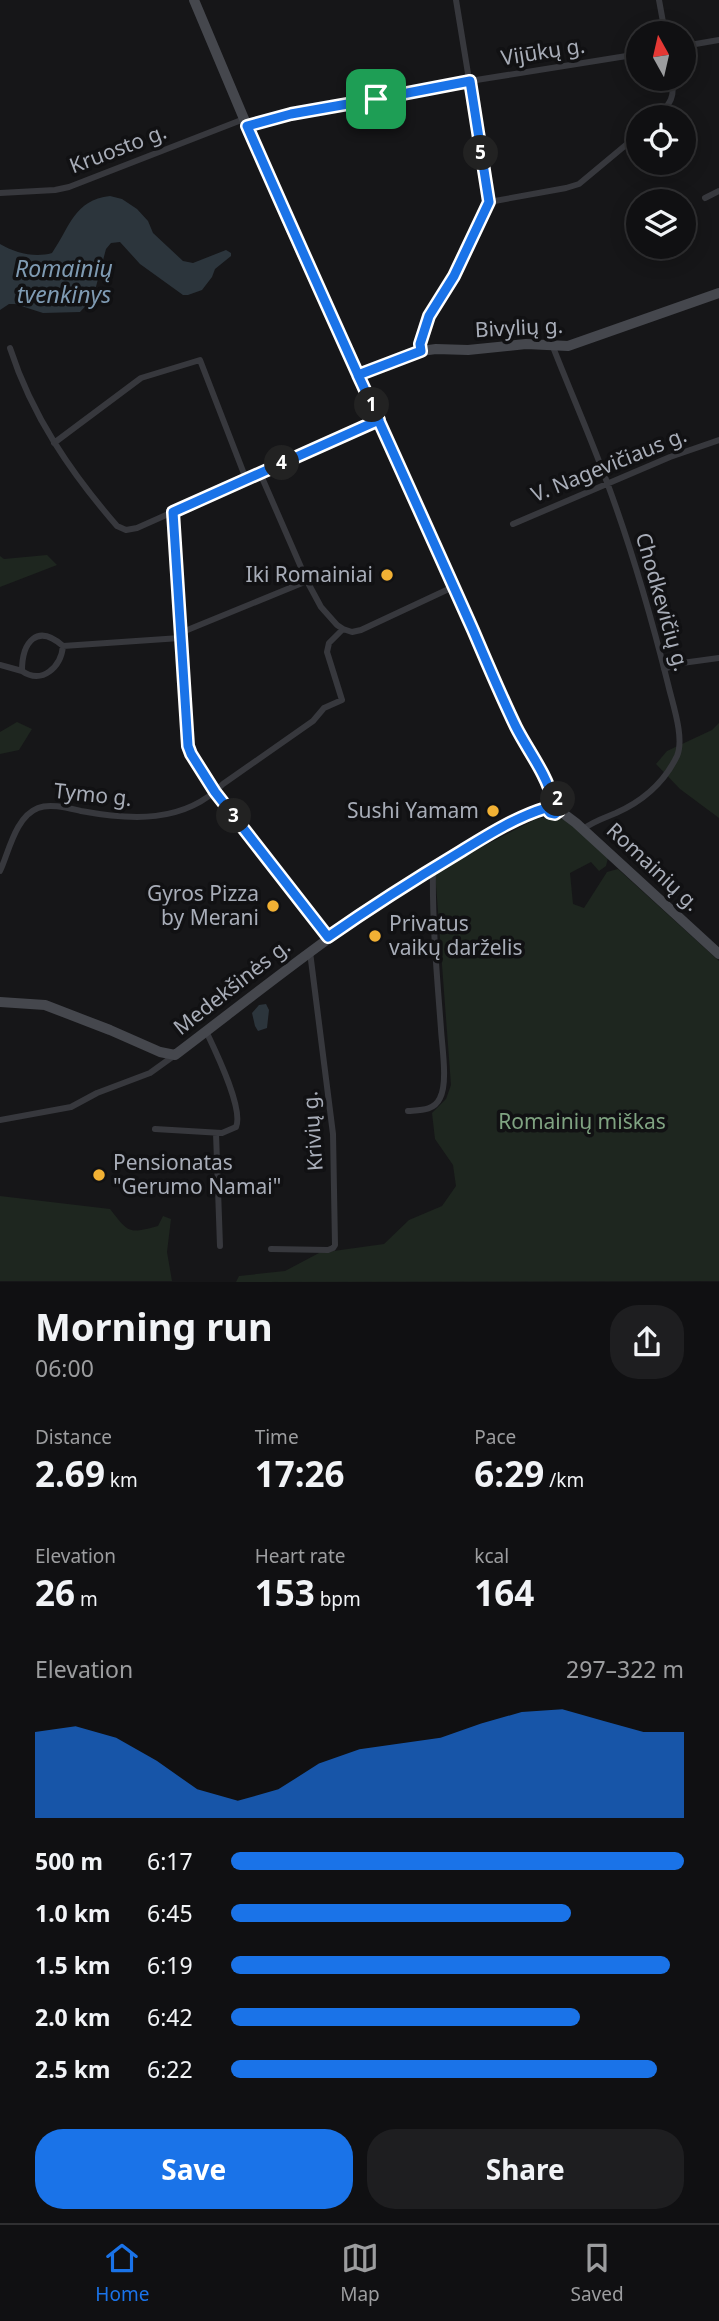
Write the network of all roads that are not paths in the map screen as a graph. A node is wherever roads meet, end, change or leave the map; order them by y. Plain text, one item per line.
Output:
1 (194, 0) edge
2 (456, 0) edge
3 (659, 0) edge
4 (663, 21) edge
5 (719, 40) edge
6 (696, 44) edge
7 (626, 56) edge
8 (470, 81) junction
9 (246, 123) junction
10 (626, 145) edge
11 (719, 191) edge
12 (0, 193) edge
13 (705, 198) dead end
14 (489, 202) junction
15 (719, 293) edge
16 (552, 346) junction
17 (10, 348) dead end
18 (421, 351) junction
19 (358, 375) junction
20 (379, 420) junction
21 (719, 440) edge
22 (54, 443) junction
23 (260, 472) junction
24 (246, 479) junction
25 (608, 484) junction
26 (173, 512) junction
27 (513, 524) dead end
28 (307, 581) junction
29 (453, 587) junction
30 (343, 629) junction
31 (180, 636) junction
32 (63, 646) junction
33 (719, 658) edge
34 (0, 665) edge
35 (664, 669) junction
36 (22, 671) junction
37 (215, 792) junction
38 (552, 798) junction
39 (546, 808) junction
40 (559, 811) junction
41 (583, 829) junction
42 (433, 868) junction
43 (0, 871) edge
44 (328, 937) junction
45 (310, 950) junction
46 (719, 954) edge
47 (0, 1002) edge
48 (206, 1031) junction
49 (175, 1055) junction
50 (408, 1111) dead end
51 (0, 1120) edge
52 (155, 1129) dead end
53 (216, 1133) junction
54 (220, 1246) dead end
55 (271, 1249) dead end

1 - 9 main road
2 - 8 street
3 - 4 street
5 - 6 street
7 - 8 street, Vijūkų g.
8 - 9 street, Vijūkų g.
8 - 14 street
9 - 12 street, Kruosto g.
9 - 19 main road
10 - 14 street
11 - 13 street
14 - 18 street
15 - 16 main road, Bivylių g.
16 - 18 main road, Bivylių g.
16 - 25 street, Chodkevičių g.
17 - 22 street
18 - 19 main road, Bivylių g.
19 - 20 main road
20 - 23 street
20 - 29 main road
21 - 25 street, V. Nagevičiaus g.
22 - 24 street
22 - 26 street
23 - 24 street
23 - 28 street
24 - 26 street
25 - 27 street, V. Nagevičiaus g.
25 - 35 street, Chodkevičių g.
26 - 31 street
28 - 30 street
28 - 31 street
29 - 30 street
29 - 38 main road
30 - 37 street
31 - 32 street
31 - 37 street
32 - 36 street
32 - 36 street
33 - 35 street
34 - 36 street
35 - 41 street, Chodkevičių g.
37 - 43 street, Tymo g.
37 - 44 street
38 - 39 main road
38 - 40 main road
39 - 40 main road
39 - 42 main road, Medekšinės g.
40 - 41 main road, Romainių g.
41 - 46 main road, Romainių g.
42 - 44 main road, Medekšinės g.
42 - 50 street
44 - 45 main road, Medekšinės g.
45 - 48 main road, Medekšinės g.
45 - 55 street, Krivių g.
47 - 49 main road
48 - 49 main road, Medekšinės g.
48 - 53 street
49 - 51 street, Medekšinės g.
52 - 53 street
53 - 54 street

